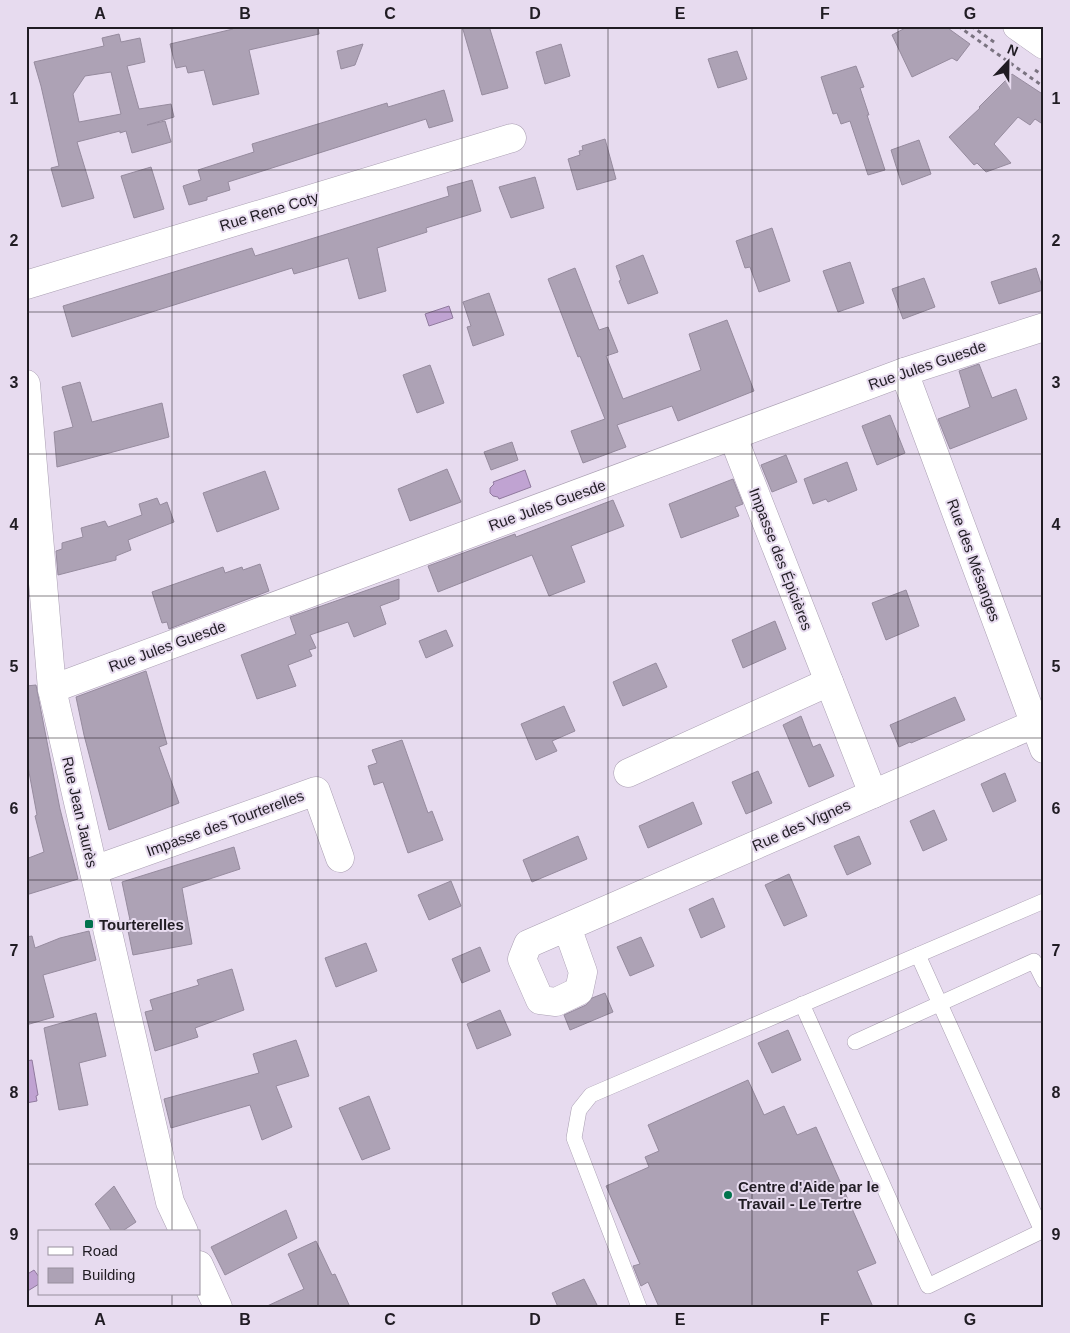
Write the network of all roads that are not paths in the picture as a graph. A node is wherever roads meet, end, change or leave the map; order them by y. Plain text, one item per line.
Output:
1 (1017, 26) edge
2 (1044, 45) edge
3 (512, 138) dead end
4 (26, 285) edge
5 (1044, 326) edge
6 (904, 372) junction
7 (26, 384) edge
8 (733, 437) junction
9 (829, 682) junction
10 (52, 689) junction
11 (1034, 724) junction
12 (1044, 749) edge
13 (628, 774) dead end
14 (873, 794) junction
15 (340, 858) dead end
16 (94, 870) junction
17 (1044, 901) edge
18 (567, 927) dead end
19 (918, 954) junction
20 (1044, 981) edge
21 (802, 1004) junction
22 (939, 1004) junction
23 (855, 1042) dead end
24 (183, 1230) edge
25 (1043, 1230) edge
26 (200, 1267) edge
27 (218, 1307) edge
28 (638, 1307) edge

1 - 2 street
3 - 4 street, Rue Rene Coty
5 - 6 street, Rue Jules Guesde
6 - 8 street, Rue Jules Guesde
6 - 11 street, Rue des Mésanges
7 - 10 street, Rue Jean Jaurès
8 - 9 street, Impasse des Épicières
8 - 10 street, Rue Jules Guesde
9 - 13 street
9 - 14 street, Impasse des Épicières
10 - 16 street, Rue Jean Jaurès
11 - 12 street, Rue des Mésanges
11 - 14 street, Rue des Vignes
14 - 18 street, Rue des Vignes
15 - 16 street, Impasse des Tourterelles
16 - 24 street, Rue Jean Jaurès
17 - 19 lane
19 - 21 lane
19 - 22 lane
20 - 22 lane
21 - 25 lane
21 - 28 lane
22 - 23 lane
22 - 25 lane
26 - 27 street

